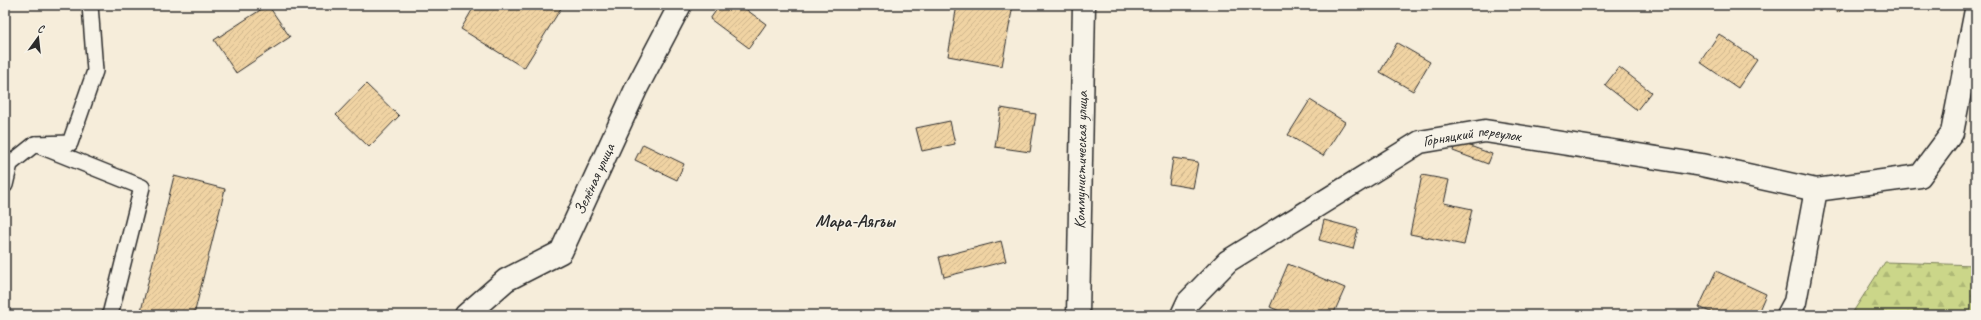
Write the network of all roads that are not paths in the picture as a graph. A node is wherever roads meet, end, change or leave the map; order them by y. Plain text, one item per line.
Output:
1 (90, 5) edge
2 (680, 5) edge
3 (1084, 5) edge
4 (1976, 10) edge
5 (35, 144) junction
6 (8, 164) edge
7 (5, 185) edge
8 (1816, 190) junction
9 (110, 315) edge
10 (466, 315) edge
11 (1078, 315) edge
12 (1182, 315) edge
13 (1788, 315) edge

1 - 5 lane
2 - 10 street, Зелёная улица
3 - 11 street, Коммунистическая улица
4 - 8 street, Горняцкий переулок
5 - 6 lane
5 - 9 lane
6 - 7 lane
8 - 12 street, Горняцкий переулок
8 - 13 street

